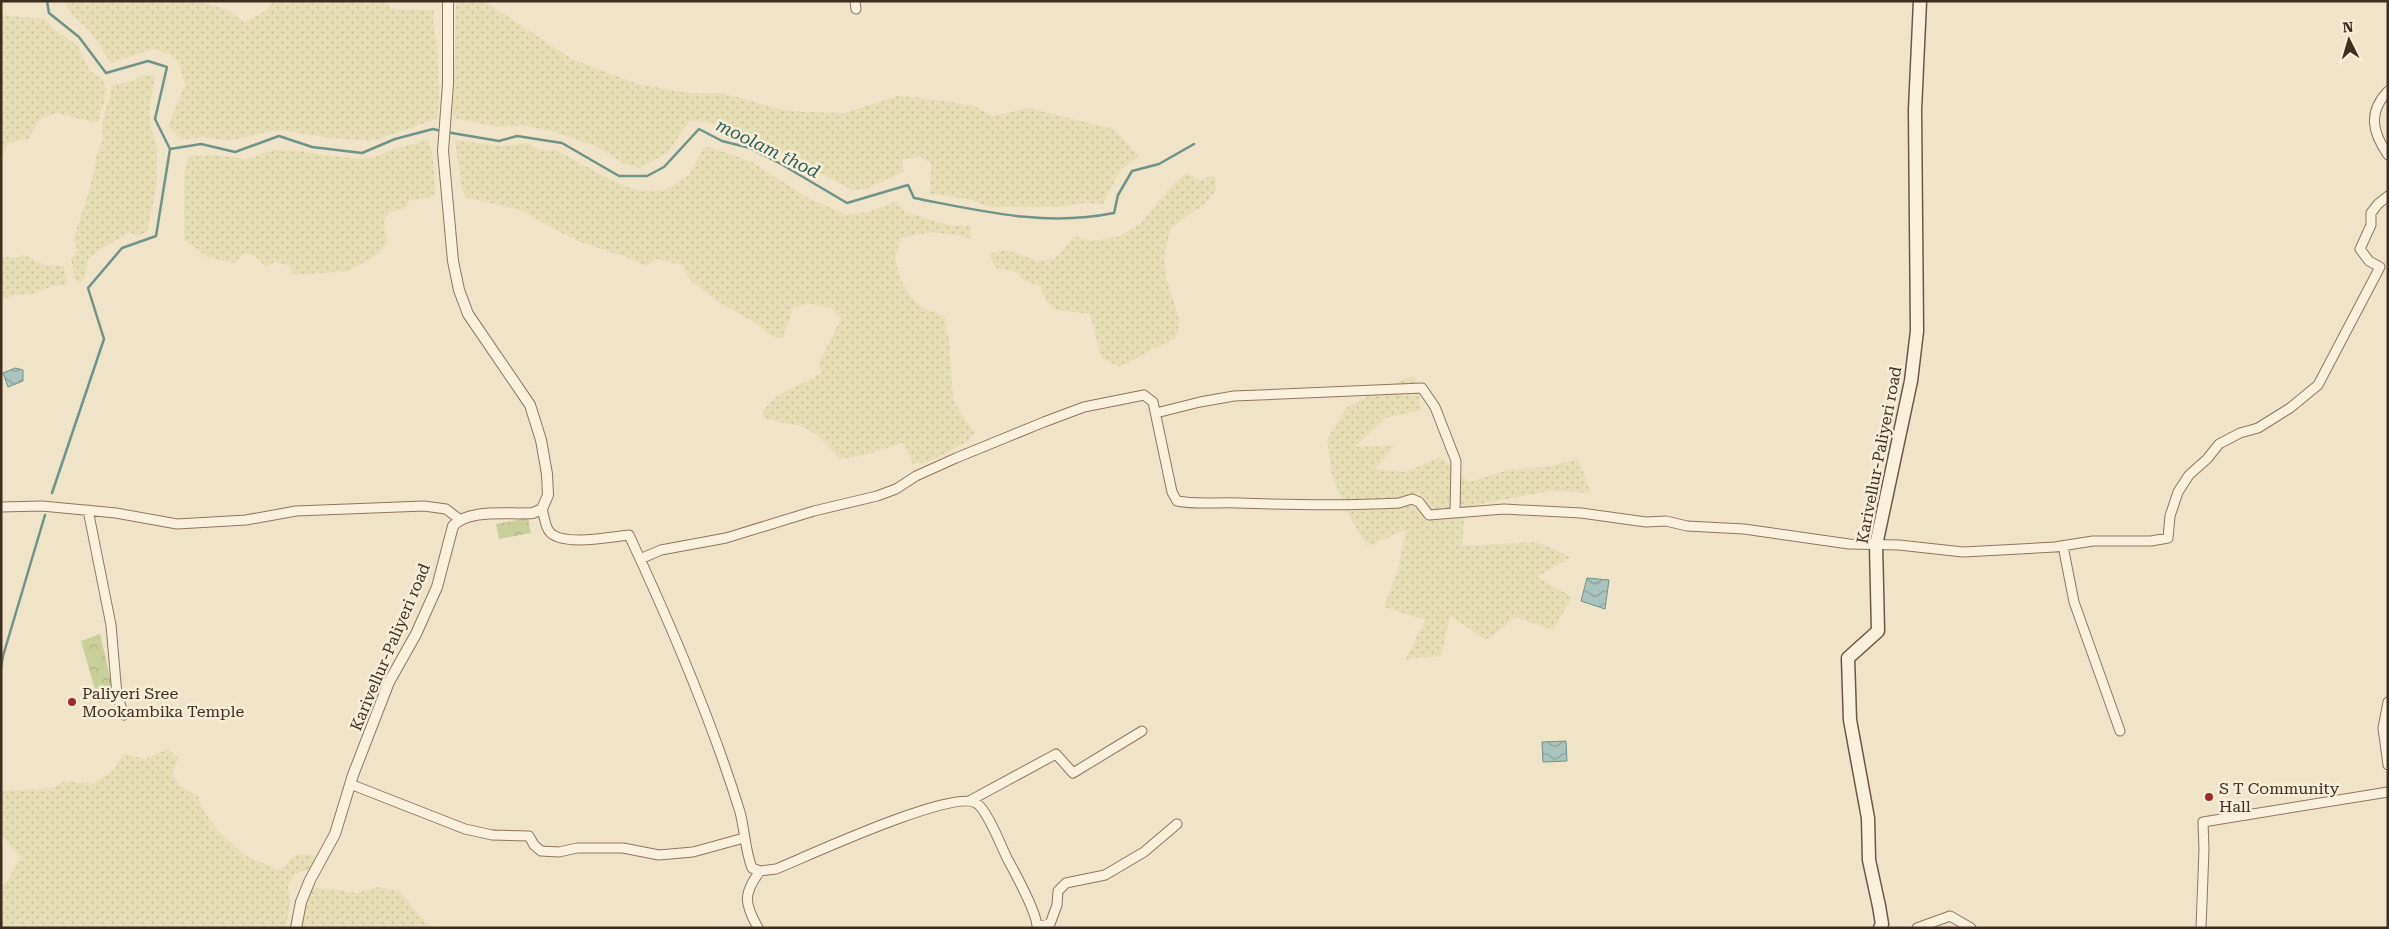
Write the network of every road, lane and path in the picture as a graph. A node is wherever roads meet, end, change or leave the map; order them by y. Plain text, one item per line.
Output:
1 (448, 1) edge
2 (1920, 1) edge
3 (2388, 91) edge
4 (2388, 155) edge
5 (2388, 196) edge
6 (2384, 267) edge
7 (1156, 413) junction
8 (1, 507) edge
9 (542, 509) junction
10 (88, 510) junction
11 (1455, 513) junction
12 (459, 519) junction
13 (1876, 545) junction
14 (2063, 546) junction
15 (640, 559) junction
16 (2388, 702) edge
17 (124, 715) dead end
18 (1142, 731) dead end
19 (2120, 731) dead end
20 (2388, 765) edge
21 (350, 784) junction
22 (2388, 792) edge
23 (971, 800) junction
24 (1177, 824) dead end
25 (744, 838) junction
26 (760, 871) junction
27 (1037, 927) edge
28 (296, 928) edge
29 (758, 928) edge
30 (1880, 928) edge
31 (1917, 928) edge
32 (1971, 928) edge
33 (2201, 928) edge

1 - 9 street
2 - 13 main road, Karivellur-Paliyeri road
3 - 4 street
5 - 6 street
6 - 14 street
7 - 11 street
7 - 11 street
7 - 15 street
8 - 10 street
9 - 12 street
9 - 15 street
10 - 12 street
10 - 17 street
11 - 13 street
12 - 21 street, Karivellur-Paliyeri road
13 - 14 street
13 - 30 main road, Karivellur-Paliyeri road
14 - 19 street
15 - 25 street
16 - 20 street
18 - 23 street
21 - 25 street
21 - 28 street, Karivellur-Paliyeri road
22 - 33 street
23 - 26 street
23 - 27 street
24 - 27 street
25 - 26 street
26 - 29 street
31 - 32 street

